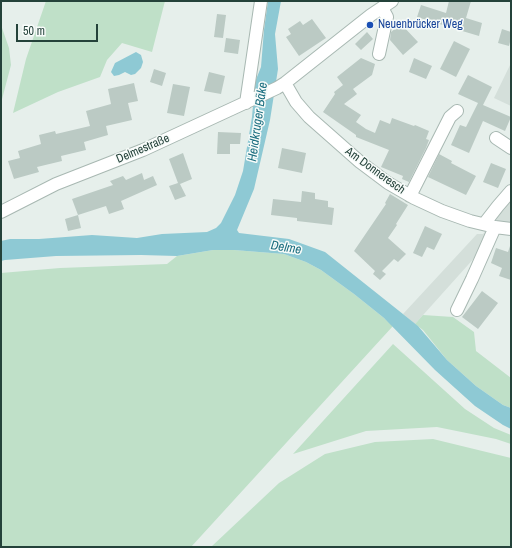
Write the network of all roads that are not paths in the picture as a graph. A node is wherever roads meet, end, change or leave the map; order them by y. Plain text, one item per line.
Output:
1 (261, 1) edge
2 (392, 1) edge
3 (382, 8) junction
4 (379, 54) dead end
5 (281, 86) junction
6 (246, 103) junction
7 (457, 112) dead end
8 (496, 138) dead end
9 (511, 148) edge
10 (511, 191) edge
11 (410, 196) junction
12 (1, 212) edge
13 (489, 226) junction
14 (511, 229) edge
15 (457, 310) dead end

1 - 6 street
2 - 3 street, Delmestraße
3 - 4 street
3 - 5 street, Delmestraße
5 - 6 street, Delmestraße
5 - 11 street, Am Donneresch
6 - 12 street, Delmestraße
7 - 11 street
8 - 9 street
10 - 13 street
11 - 13 street, Am Donneresch
13 - 14 street, Am Donneresch
13 - 15 street

